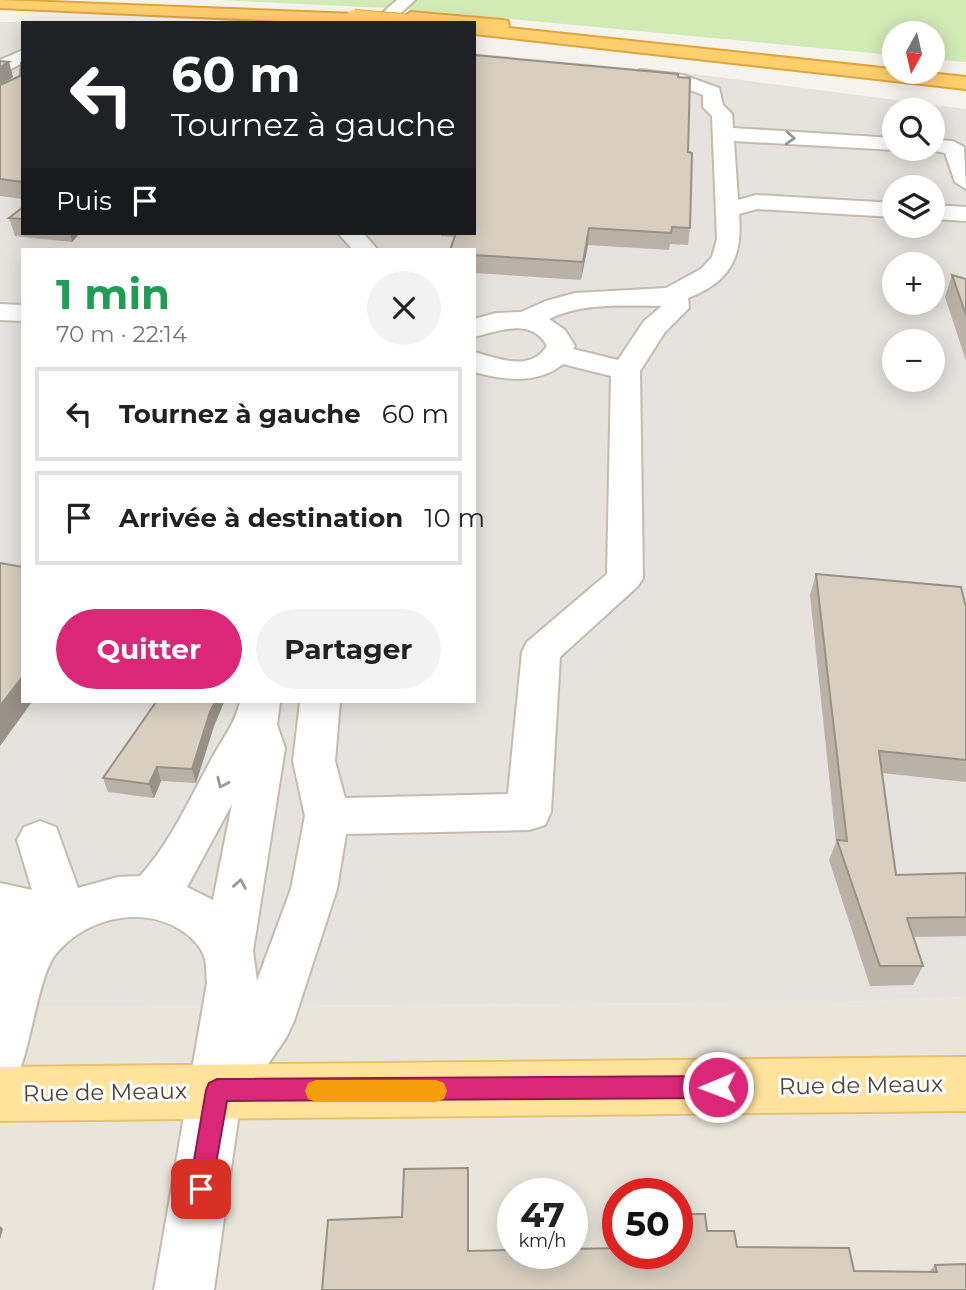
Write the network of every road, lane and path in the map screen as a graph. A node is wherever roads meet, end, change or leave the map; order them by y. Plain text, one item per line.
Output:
1 (124, 0) edge
2 (0, 3) edge
3 (407, 13) edge
4 (358, 16) junction
5 (385, 21) edge
6 (476, 29) edge
7 (0, 50) edge
8 (21, 54) edge
9 (21, 55) edge
10 (882, 65) edge
11 (0, 68) edge
12 (945, 72) edge
13 (618, 74) edge
14 (966, 74) edge
15 (966, 83) edge
16 (722, 134) junction
17 (882, 143) edge
18 (945, 147) edge
19 (966, 182) edge
20 (882, 209) edge
21 (726, 211) junction
22 (945, 213) edge
23 (966, 214) edge
24 (352, 235) edge
25 (364, 248) edge
26 (675, 297) junction
27 (0, 312) edge
28 (21, 313) edge
29 (526, 321) junction
30 (476, 328) edge
31 (558, 354) junction
32 (480, 369) edge
33 (626, 371) junction
34 (320, 703) edge
35 (258, 713) edge
36 (327, 816) junction
37 (40, 840) dead end
38 (151, 897) junction
39 (0, 904) edge
40 (33, 933) edge
41 (228, 951) junction
42 (0, 1054) edge
43 (966, 1084) edge
44 (217, 1090) junction
45 (0, 1094) edge
46 (184, 1290) edge

1 - 4 highway
2 - 4 highway
3 - 4 highway, bridge
3 - 5 street
3 - 10 highway
6 - 15 highway
7 - 8 street
9 - 11 street
12 - 14 highway
13 - 16 street
16 -> 17 street
16 - 21 street
18 - 19 street
20 - 21 street
21 - 26 street
22 - 23 street
24 - 25 street
26 - 29 street
26 - 33 street
27 - 28 street
29 - 30 street
29 - 31 street
31 - 32 street
31 - 33 street
33 - 36 street
34 - 36 street
35 -> 38 street
41 -> 35 street
36 - 44 street
37 - 40 street
38 - 40 street
38 - 41 street
39 - 40 street
40 - 42 street
41 - 44 street
43 - 44 main road, Rue de Meaux
44 - 45 main road, Rue de Meaux
44 - 46 street

